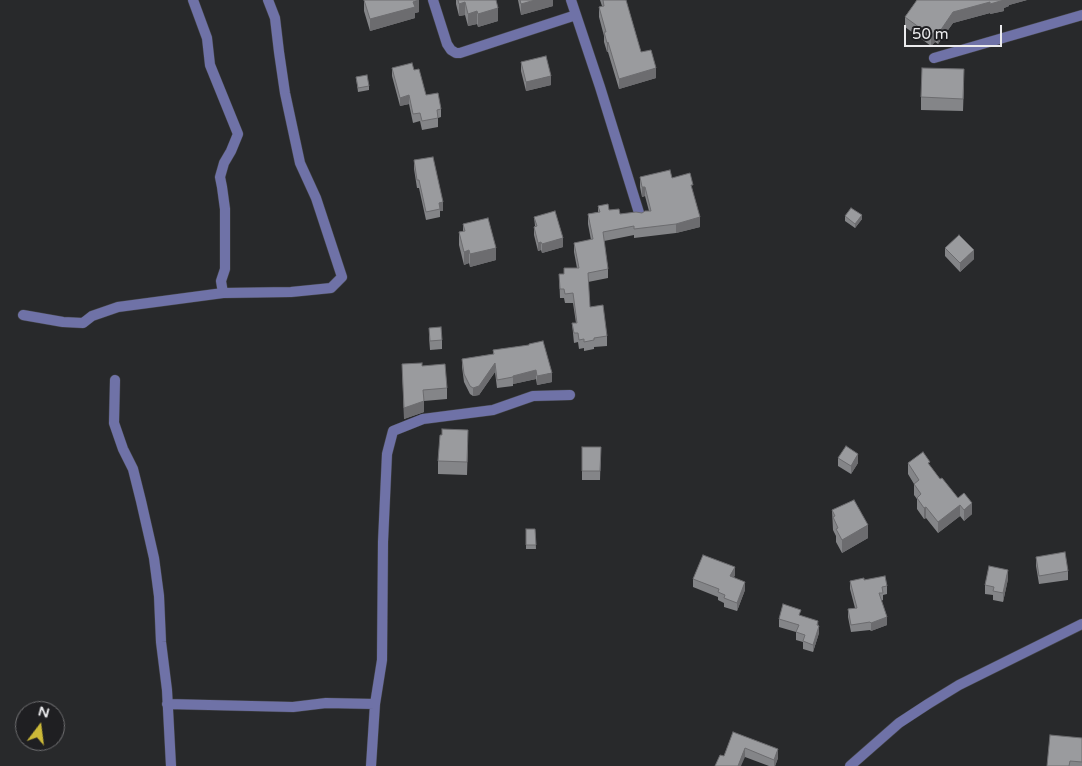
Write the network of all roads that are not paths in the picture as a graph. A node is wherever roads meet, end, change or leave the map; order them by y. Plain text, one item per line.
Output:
1 (193, 0) edge
2 (268, 0) edge
3 (433, 0) edge
4 (571, 0) edge
5 (576, 15) junction
6 (1082, 16) edge
7 (934, 58) dead end
8 (640, 216) edge
9 (224, 293) junction
10 (23, 315) dead end
11 (115, 380) dead end
12 (570, 395) dead end
13 (1082, 624) edge
14 (167, 704) junction
15 (375, 704) junction
16 (171, 766) edge
17 (371, 766) edge
18 (850, 766) edge

1 - 9 street
2 - 9 street
3 - 5 street
4 - 5 street
5 - 8 street
6 - 7 street
9 - 10 street
11 - 14 street
12 - 15 street
13 - 18 street
14 - 15 street
14 - 16 street
15 - 17 street

